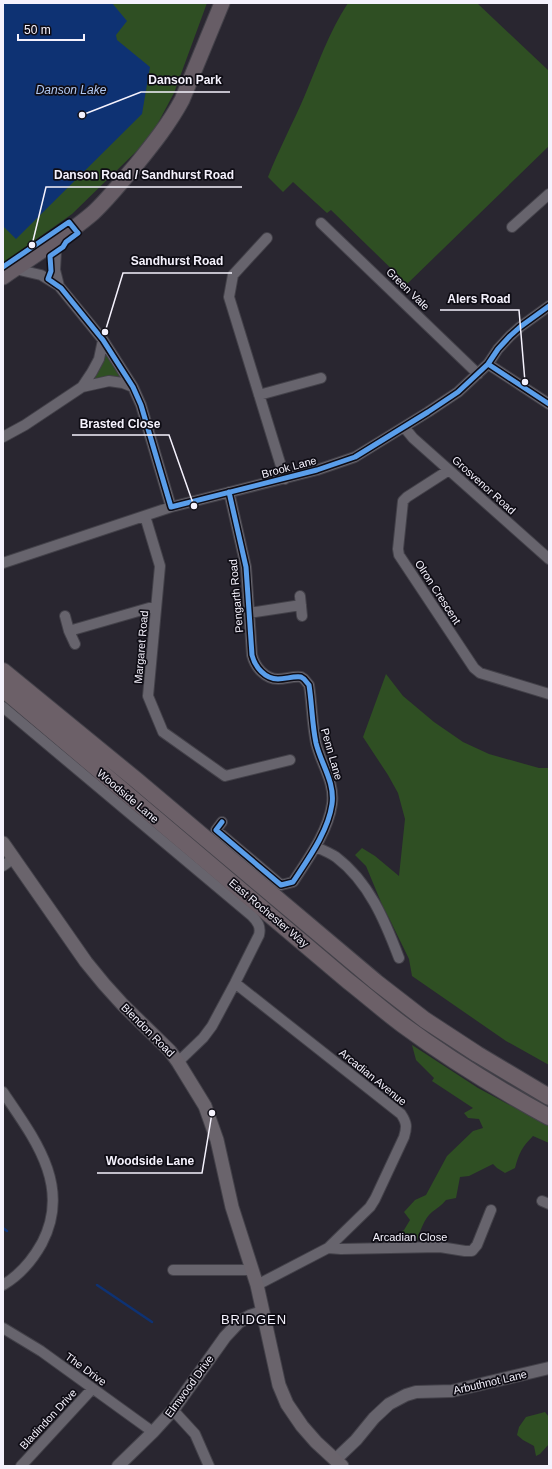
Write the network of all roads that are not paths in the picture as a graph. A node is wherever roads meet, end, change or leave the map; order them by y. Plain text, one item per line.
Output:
1 (222, 3) edge
2 (549, 194) edge
3 (321, 223) dead end
4 (512, 227) dead end
5 (267, 238) dead end
6 (54, 243) junction
7 (9, 273) edge
8 (59, 286) junction
9 (549, 306) edge
10 (103, 340) junction
11 (488, 364) junction
12 (478, 374) junction
13 (321, 378) dead end
14 (82, 387) junction
15 (133, 387) junction
16 (259, 395) junction
17 (549, 404) edge
18 (404, 427) junction
19 (3, 437) edge
20 (449, 470) junction
21 (285, 479) junction
22 (229, 492) junction
23 (171, 507) junction
24 (145, 516) junction
25 (549, 559) edge
26 (3, 563) edge
27 (156, 606) junction
28 (248, 613) junction
29 (65, 616) dead end
30 (302, 616) dead end
31 (69, 631) junction
32 (75, 644) dead end
33 (3, 661) edge
34 (3, 671) edge
35 (261, 672) joint
36 (3, 689) edge
37 (549, 694) edge
38 (3, 707) edge
39 (77, 733) junction
40 (290, 760) dead end
41 (222, 822) dead end
42 (3, 843) edge
43 (316, 847) junction
44 (8, 862) edge
45 (400, 958) dead end
46 (235, 983) junction
47 (178, 1062) junction
48 (3, 1092) edge
49 (549, 1097) edge
50 (549, 1117) edge
51 (490, 1210) dead end
52 (328, 1248) junction
53 (173, 1270) dead end
54 (252, 1270) junction
55 (3, 1285) edge
56 (257, 1285) junction
57 (262, 1312) junction
58 (3, 1328) edge
59 (549, 1368) edge
60 (92, 1389) junction
61 (173, 1410) junction
62 (153, 1432) junction
63 (339, 1463) edge
64 (21, 1466) edge
65 (118, 1466) edge
66 (209, 1466) edge

1 - 6 main road
2 - 4 street
3 - 12 street, Green Vale
5 - 16 street
6 - 7 main road
6 - 8 street
7 - 8 street
8 - 10 street
9 - 11 street, Brook Lane
10 - 14 street
10 - 15 street
11 - 12 street, Brook Lane
11 - 17 street
12 - 18 street, Brook Lane
13 - 16 street
14 - 15 street
14 - 19 street
15 - 23 street
16 - 21 street
18 - 20 street, Grosvenor Road
18 - 21 street, Brook Lane
20 - 25 street, Grosvenor Road
20 - 37 street, Olron Crescent
21 - 22 street, Brook Lane
22 - 23 street, Brook Lane
22 - 28 street, Pengarth Road
23 - 24 street, Brook Lane
24 - 26 street, Brook Lane
24 - 27 street, Margaret Road
27 - 31 street
27 - 40 street, Margaret Road
28 - 30 street, Pengarth Road
28 - 35 street, Pengarth Road
29 - 31 street
31 - 32 street
33 - 39 highway
34 - 39 highway
35 - 43 street, Penn Lane
36 - 50 highway, East Rochester Way
38 - 46 street, Woodside Lane
39 - 49 highway, East Rochester Way
41 - 43 street, Penn Lane
42 - 44 main road, Blendon Road
43 - 45 street
44 - 47 main road, Blendon Road
46 - 47 street, Woodside Lane
46 - 52 street, Arcadian Avenue
47 - 54 main road, Blendon Road
48 - 55 street
51 - 52 street, Arcadian Close
52 - 56 street, Arcadian Avenue
53 - 54 street
54 - 56 main road, Blendon Road
56 - 57 main road, Blendon Road
57 - 61 street, Elmwood Drive
57 - 63 main road, Blendon Road
58 - 60 street, The Drive
59 - 63 street, Arbuthnot Lane
60 - 62 street, The Drive
60 - 64 street, Bladindon Drive
61 - 62 street, Elmwood Drive
61 - 66 street
62 - 65 street, Elmwood Drive

